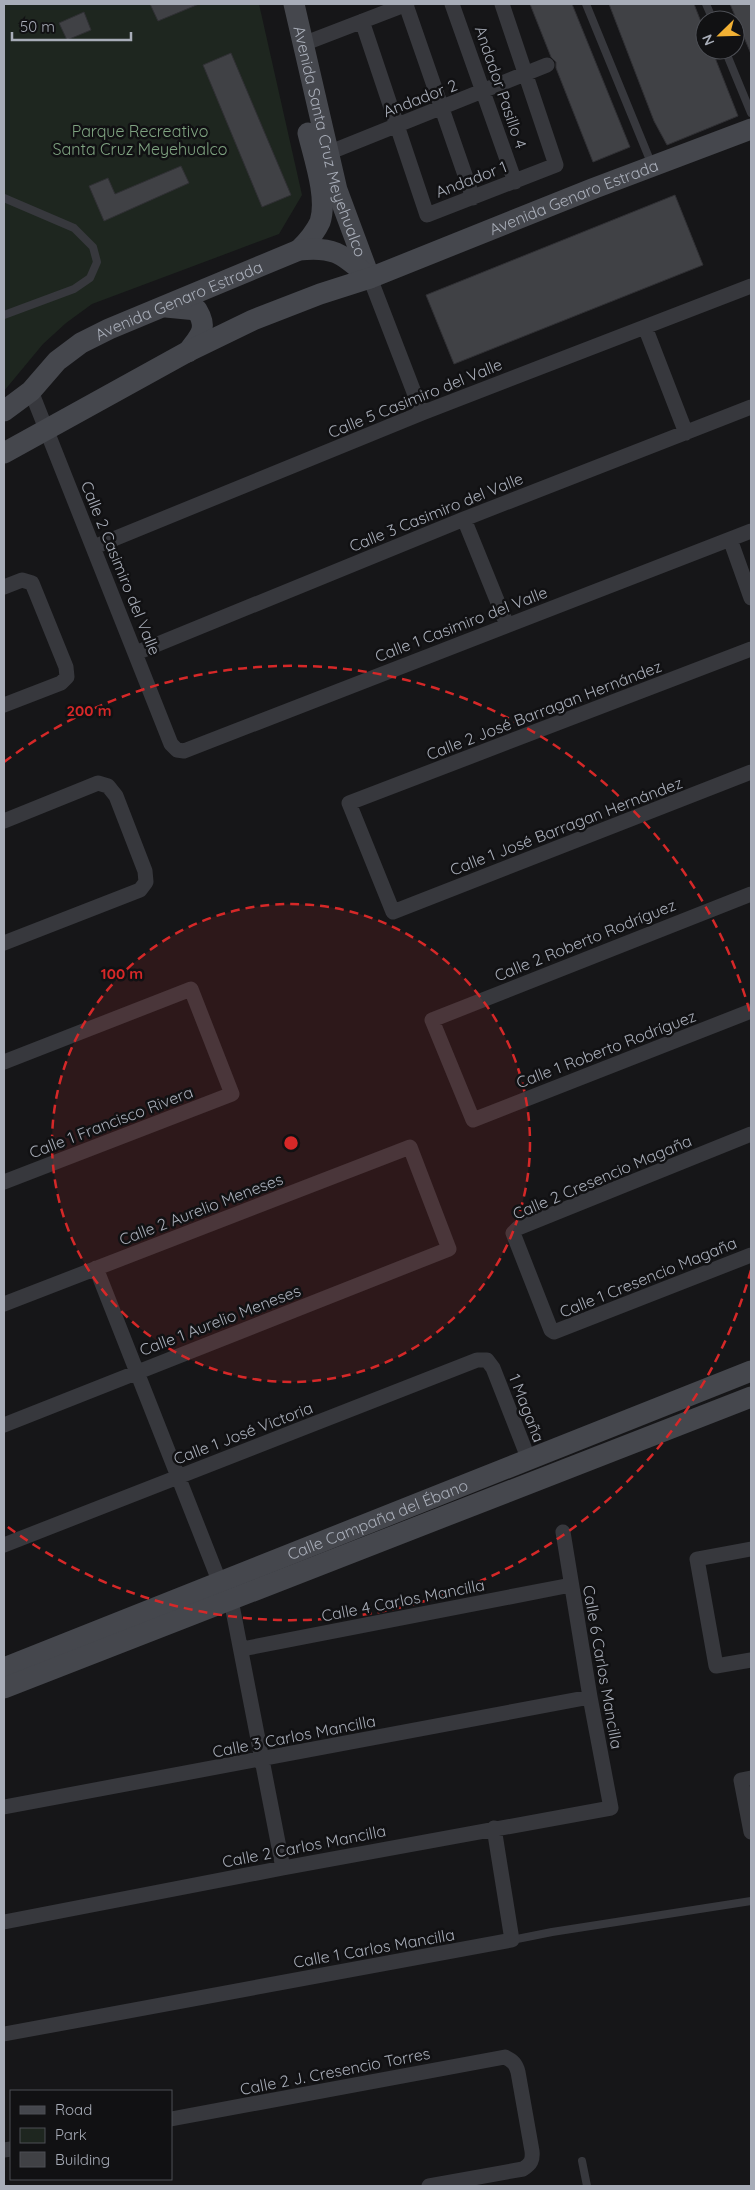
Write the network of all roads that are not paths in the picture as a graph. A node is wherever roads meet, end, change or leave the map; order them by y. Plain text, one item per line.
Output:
1 (280, 4) edge
2 (294, 4) edge
3 (407, 4) edge
4 (452, 4) edge
5 (502, 4) edge
6 (586, 4) edge
7 (362, 20) junction
8 (303, 44) junction
9 (729, 60) edge
10 (548, 65) dead end
11 (525, 74) junction
12 (485, 92) junction
13 (442, 108) junction
14 (751, 113) edge
15 (397, 125) junction
16 (751, 129) edge
17 (328, 153) junction
18 (653, 166) junction
19 (515, 182) junction
20 (4, 198) edge
21 (473, 198) junction
22 (299, 250) junction
23 (370, 278) junction
24 (751, 286) edge
25 (163, 307) junction
26 (4, 315) edge
27 (645, 327) junction
28 (188, 352) junction
29 (31, 391) junction
30 (751, 407) edge
31 (4, 411) edge
32 (422, 413) junction
33 (47, 428) junction
34 (686, 433) junction
35 (4, 453) edge
36 (464, 519) junction
37 (751, 531) edge
38 (730, 540) junction
39 (94, 547) junction
40 (4, 587) edge
41 (751, 598) edge
42 (507, 625) junction
43 (751, 649) edge
44 (136, 653) junction
45 (4, 705) edge
46 (184, 751) joint
47 (751, 772) edge
48 (4, 821) edge
49 (751, 894) edge
50 (393, 912) joint
51 (4, 943) edge
52 (751, 1011) edge
53 (4, 1062) edge
54 (473, 1120) joint
55 (751, 1134) edge
56 (410, 1147) joint
57 (4, 1182) edge
58 (751, 1255) edge
59 (96, 1268) junction
60 (4, 1304) edge
61 (558, 1331) joint
62 (493, 1368) joint
63 (137, 1371) junction
64 (751, 1372) edge
65 (751, 1397) edge
66 (4, 1425) edge
67 (529, 1460) junction
68 (178, 1477) junction
69 (384, 1518) junction
70 (563, 1532) dead end
71 (392, 1538) junction
72 (4, 1545) edge
73 (751, 1550) edge
74 (220, 1583) junction
75 (571, 1585) junction
76 (231, 1600) junction
77 (242, 1649) junction
78 (751, 1660) edge
79 (4, 1668) edge
80 (4, 1688) edge
81 (590, 1697) junction
82 (263, 1760) junction
83 (746, 1779) edge
84 (4, 1807) edge
85 (611, 1808) joint
86 (494, 1828) junction
87 (751, 1832) edge
88 (283, 1868) junction
89 (751, 1901) edge
90 (4, 1922) edge
91 (512, 1940) junction
92 (4, 2034) edge
93 (172, 2119) edge
94 (582, 2161) dead end
95 (429, 2186) edge
96 (587, 2186) edge

1 - 22 street, Avenida Santa Cruz Meyehualco
2 - 8 street, Avenida Santa Cruz Meyehualco
3 - 7 street
3 - 13 street
4 - 12 street, Andador Pasillo 4
5 - 11 street
6 - 18 lane
7 - 8 street
7 - 15 street
8 - 17 street, Avenida Santa Cruz Meyehualco
9 - 14 lane
10 - 11 street, Andador 2
11 - 12 street, Andador 2
11 - 19 street, Andador 1
12 - 13 street, Andador 2
12 - 19 street, Andador Pasillo 4
13 - 15 street, Andador 2
13 - 21 street
15 - 17 street, Andador 2
15 - 21 street, Andador 1
16 - 18 street, Avenida Genaro Estrada
17 - 23 street, Avenida Santa Cruz Meyehualco
18 - 23 street, Avenida Genaro Estrada
19 - 21 street, Andador 1
20 - 26 lane
22 - 23 street, Avenida Genaro Estrada
22 - 25 street, Avenida Genaro Estrada
23 - 28 street, Avenida Genaro Estrada
23 - 32 street
24 - 27 street, Calle 5 Casimiro del Valle
25 - 28 street
25 - 29 street, Avenida Genaro Estrada
27 - 32 street, Calle 5 Casimiro del Valle
27 - 34 street
28 - 33 street, Avenida Genaro Estrada
29 - 31 street, Avenida Genaro Estrada
29 - 33 street, Calle 2 Casimiro del Valle
30 - 34 street, Calle 3 Casimiro del Valle
32 - 39 street, Calle 5 Casimiro del Valle
33 - 35 street, Avenida Genaro Estrada
33 - 39 street, Calle 2 Casimiro del Valle
34 - 36 street, Calle 3 Casimiro del Valle
36 - 42 street
36 - 44 street, Calle 3 Casimiro del Valle
37 - 38 street, Calle 1 Casimiro del Valle
38 - 41 street
38 - 42 street, Calle 1 Casimiro del Valle
39 - 44 street, Calle 2 Casimiro del Valle
40 - 45 street
42 - 46 street, Calle 1 Casimiro del Valle
43 - 50 street, Calle 2 José Barragan Hernández
44 - 46 street, Calle 2 Casimiro del Valle
47 - 50 street, Calle 1 José Barragan Hernández
48 - 51 street
49 - 54 street, Calle 2 Roberto Rodríguez
52 - 54 street, Calle 1 Roberto Rodríguez
53 - 57 street, Calle 1 Francisco Rivera
55 - 61 street, Calle 2 Cresencio Magaña
56 - 59 street, Calle 2 Aurelio Meneses
56 - 63 street, Calle 1 Aurelio Meneses
58 - 61 street, Calle 1 Cresencio Magaña
59 - 60 street, Calle 2 Aurelio Meneses
59 - 63 street
62 - 67 street, 1 Magaña
62 - 68 street, Calle 1 José Victoria
63 - 66 street, Calle 1 Aurelio Meneses
63 - 68 street
64 - 67 street, Calle Campaña del Ébano
65 - 71 street, Calle Campaña del Ébano
67 - 69 street, Calle Campaña del Ébano
68 - 72 street, Calle 1 José Victoria
68 - 74 street
69 - 71 street
69 - 74 street, Calle Campaña del Ébano
70 - 75 street, Calle 6 Carlos Mancilla
71 - 76 street, Calle Campaña del Ébano
73 - 78 street
74 - 79 street, Calle Campaña del Ébano
75 - 77 street, Calle 4 Carlos Mancilla
75 - 81 street, Calle 6 Carlos Mancilla
76 - 77 street
76 - 80 street, Calle Campaña del Ébano
77 - 82 street
81 - 82 street, Calle 3 Carlos Mancilla
81 - 85 street, Calle 6 Carlos Mancilla
82 - 84 street, Calle 3 Carlos Mancilla
82 - 88 street
83 - 87 street
85 - 86 street, Calle 2 Carlos Mancilla
86 - 88 street, Calle 2 Carlos Mancilla
86 - 91 street
88 - 90 street, Calle 2 Carlos Mancilla
89 - 91 lane, Calle 1 Carlos Mancilla
91 - 92 street, Calle 1 Carlos Mancilla
93 - 95 street, Calle 2 J. Cresencio Torres
94 - 96 lane

